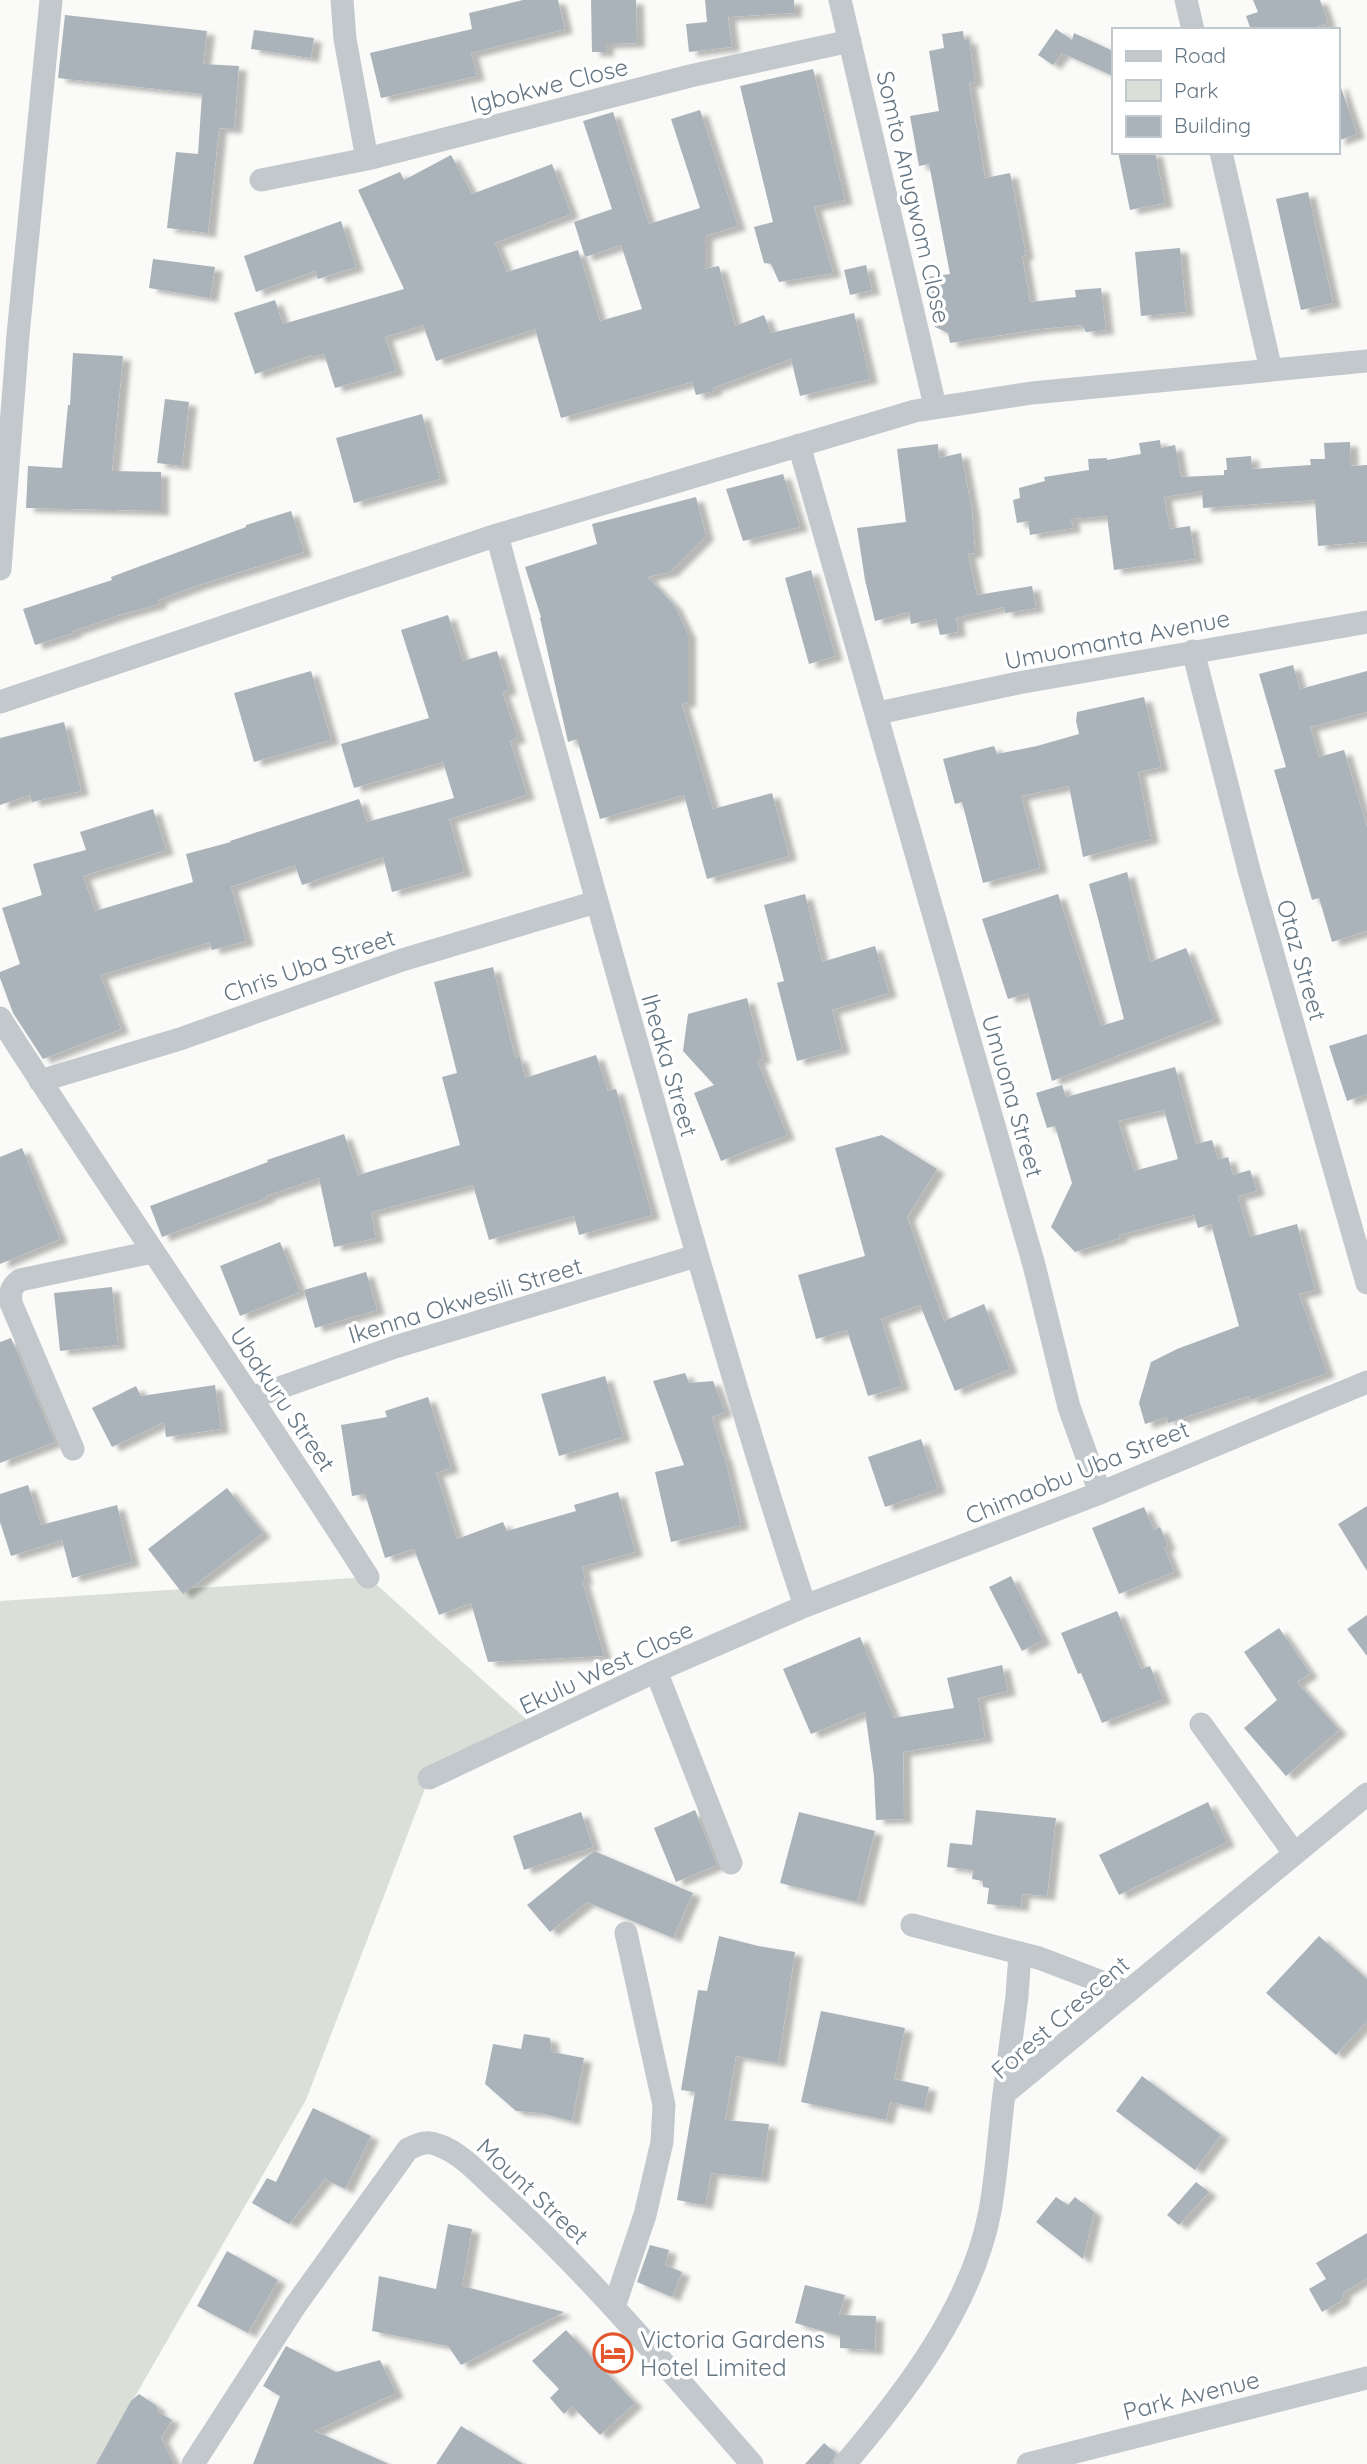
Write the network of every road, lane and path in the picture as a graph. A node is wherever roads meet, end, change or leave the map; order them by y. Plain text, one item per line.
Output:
1 (51, 0) edge
2 (341, 0) edge
3 (840, 0) edge
4 (1186, 0) edge
5 (1193, 28) edge
6 (850, 41) junction
7 (1222, 154) edge
8 (367, 159) junction
9 (261, 180) dead end
10 (1367, 360) edge
11 (1271, 370) junction
12 (936, 407) junction
13 (799, 445) junction
14 (497, 535) junction
15 (0, 569) edge
16 (1367, 622) edge
17 (1193, 651) junction
18 (0, 702) edge
19 (878, 713) junction
20 (596, 902) junction
21 (0, 1018) edge
22 (40, 1081) junction
23 (152, 1252) junction
24 (696, 1256) junction
25 (1367, 1283) edge
26 (1367, 1382) edge
27 (251, 1398) junction
28 (73, 1450) dead end
29 (1100, 1493) junction
30 (368, 1577) dead end
31 (805, 1606) junction
32 (656, 1671) junction
33 (1201, 1724) dead end
34 (429, 1778) dead end
35 (1367, 1794) edge
36 (1294, 1853) junction
37 (731, 1863) dead end
38 (912, 1925) dead end
39 (625, 1933) dead end
40 (1020, 1953) junction
41 (1128, 1992) junction
42 (1004, 2094) junction
43 (614, 2307) junction
44 (1367, 2378) edge
45 (193, 2464) edge
46 (752, 2464) edge
47 (845, 2464) edge
48 (1028, 2464) edge

1 - 15 street
2 - 8 street
3 - 6 street, Somto Anugwom Close
4 - 5 street
6 - 8 street, Igbokwe Close
6 - 12 street, Somto Anugwom Close
7 - 11 street
8 - 9 street, Igbokwe Close
10 - 11 street
11 - 12 street
12 - 13 street
13 - 14 street
13 - 19 street, Umuona Street
14 - 18 street
14 - 20 street, Iheaka Street
16 - 17 street, Umuomanta Avenue
17 - 19 street, Umuomanta Avenue
17 - 25 street, Otaz Street
19 - 29 street, Umuona Street
20 - 22 street, Chris Uba Street
20 - 24 street, Iheaka Street
21 - 22 street, Ubakuru Street
22 - 23 street, Ubakuru Street
23 - 27 street, Ubakuru Street
23 - 28 street
24 - 27 street, Ikenna Okwesili Street
24 - 31 street, Iheaka Street
26 - 29 street, Chimaobu Uba Street
27 - 30 street, Ubakuru Street
29 - 31 street, Chimaobu Uba Street
31 - 32 street, Ekulu West Close
32 - 34 street, Ekulu West Close
32 - 37 street
33 - 36 street
35 - 36 street, Forest Crescent
36 - 41 street, Forest Crescent
38 - 40 street
39 - 43 street
40 - 41 street
40 - 42 street
41 - 42 street, Forest Crescent
42 - 47 street, Forest Crescent
43 - 45 street, Mount Street
43 - 46 street, Mount Street
44 - 48 street, Park Avenue

